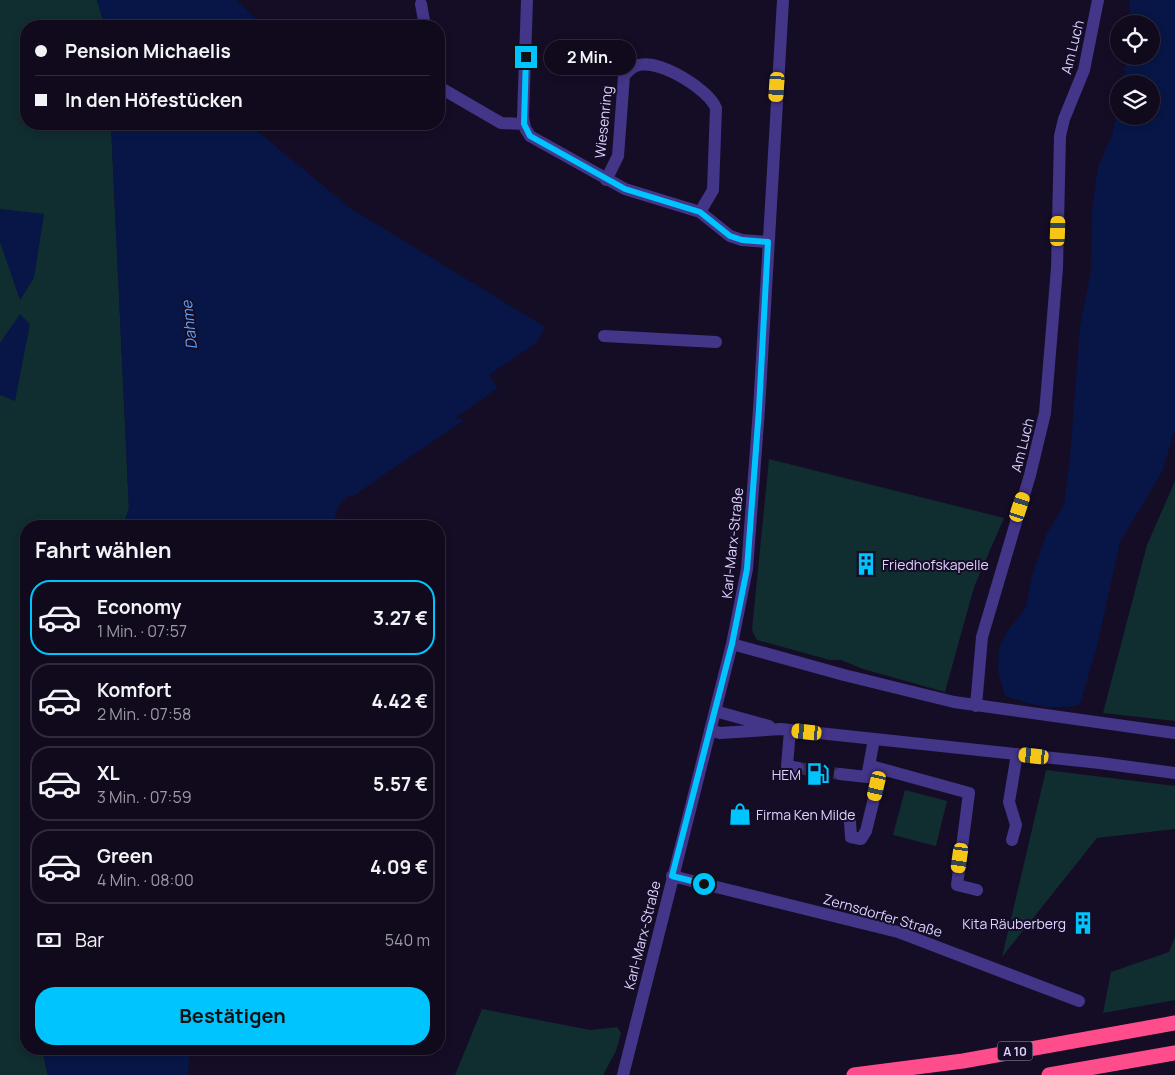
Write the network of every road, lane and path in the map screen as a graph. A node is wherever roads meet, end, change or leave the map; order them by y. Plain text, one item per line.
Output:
1 (527, 0) edge
2 (783, 0) edge
3 (1098, 0) edge
4 (420, 4) dead end
5 (424, 20) edge
6 (445, 90) edge
7 (524, 124) junction
8 (606, 180) junction
9 (700, 212) junction
10 (768, 242) junction
11 (604, 336) dead end
12 (716, 342) dead end
13 (732, 644) junction
14 (976, 706) junction
15 (715, 711) junction
16 (710, 730) junction
17 (786, 730) junction
18 (1175, 733) edge
19 (874, 739) junction
20 (1017, 754) junction
21 (798, 768) dead end
22 (876, 768) junction
23 (1175, 773) edge
24 (840, 774) tunnel mouth
25 (850, 822) dead end
26 (1012, 840) dead end
27 (672, 876) junction
28 (977, 890) dead end
29 (1079, 1001) dead end
30 (1175, 1023) edge
31 (1175, 1054) edge
32 (623, 1075) edge
33 (854, 1075) edge
34 (1049, 1075) edge

1 - 7 street
2 - 10 street, Karl-Marx-Straße
3 - 14 street, Am Luch
4 - 5 street
6 - 7 street
7 - 8 street
8 - 9 street
8 - 9 street, Wiesenring
9 - 10 street
10 - 13 street, Karl-Marx-Straße
11 - 12 street
13 - 14 street
13 - 15 street, Karl-Marx-Straße
14 - 18 street
15 - 16 street, Karl-Marx-Straße
15 - 17 street
16 - 17 street
16 - 27 street, Karl-Marx-Straße
17 - 19 street
17 - 21 street
19 - 20 street
19 - 22 street
20 - 23 street
20 - 26 street
22 - 24 street
22 - 25 street
22 - 28 street
27 - 29 street, Zernsdorfer Straße
27 - 32 street, Karl-Marx-Straße
30 - 33 highway, A 10
31 - 34 highway

